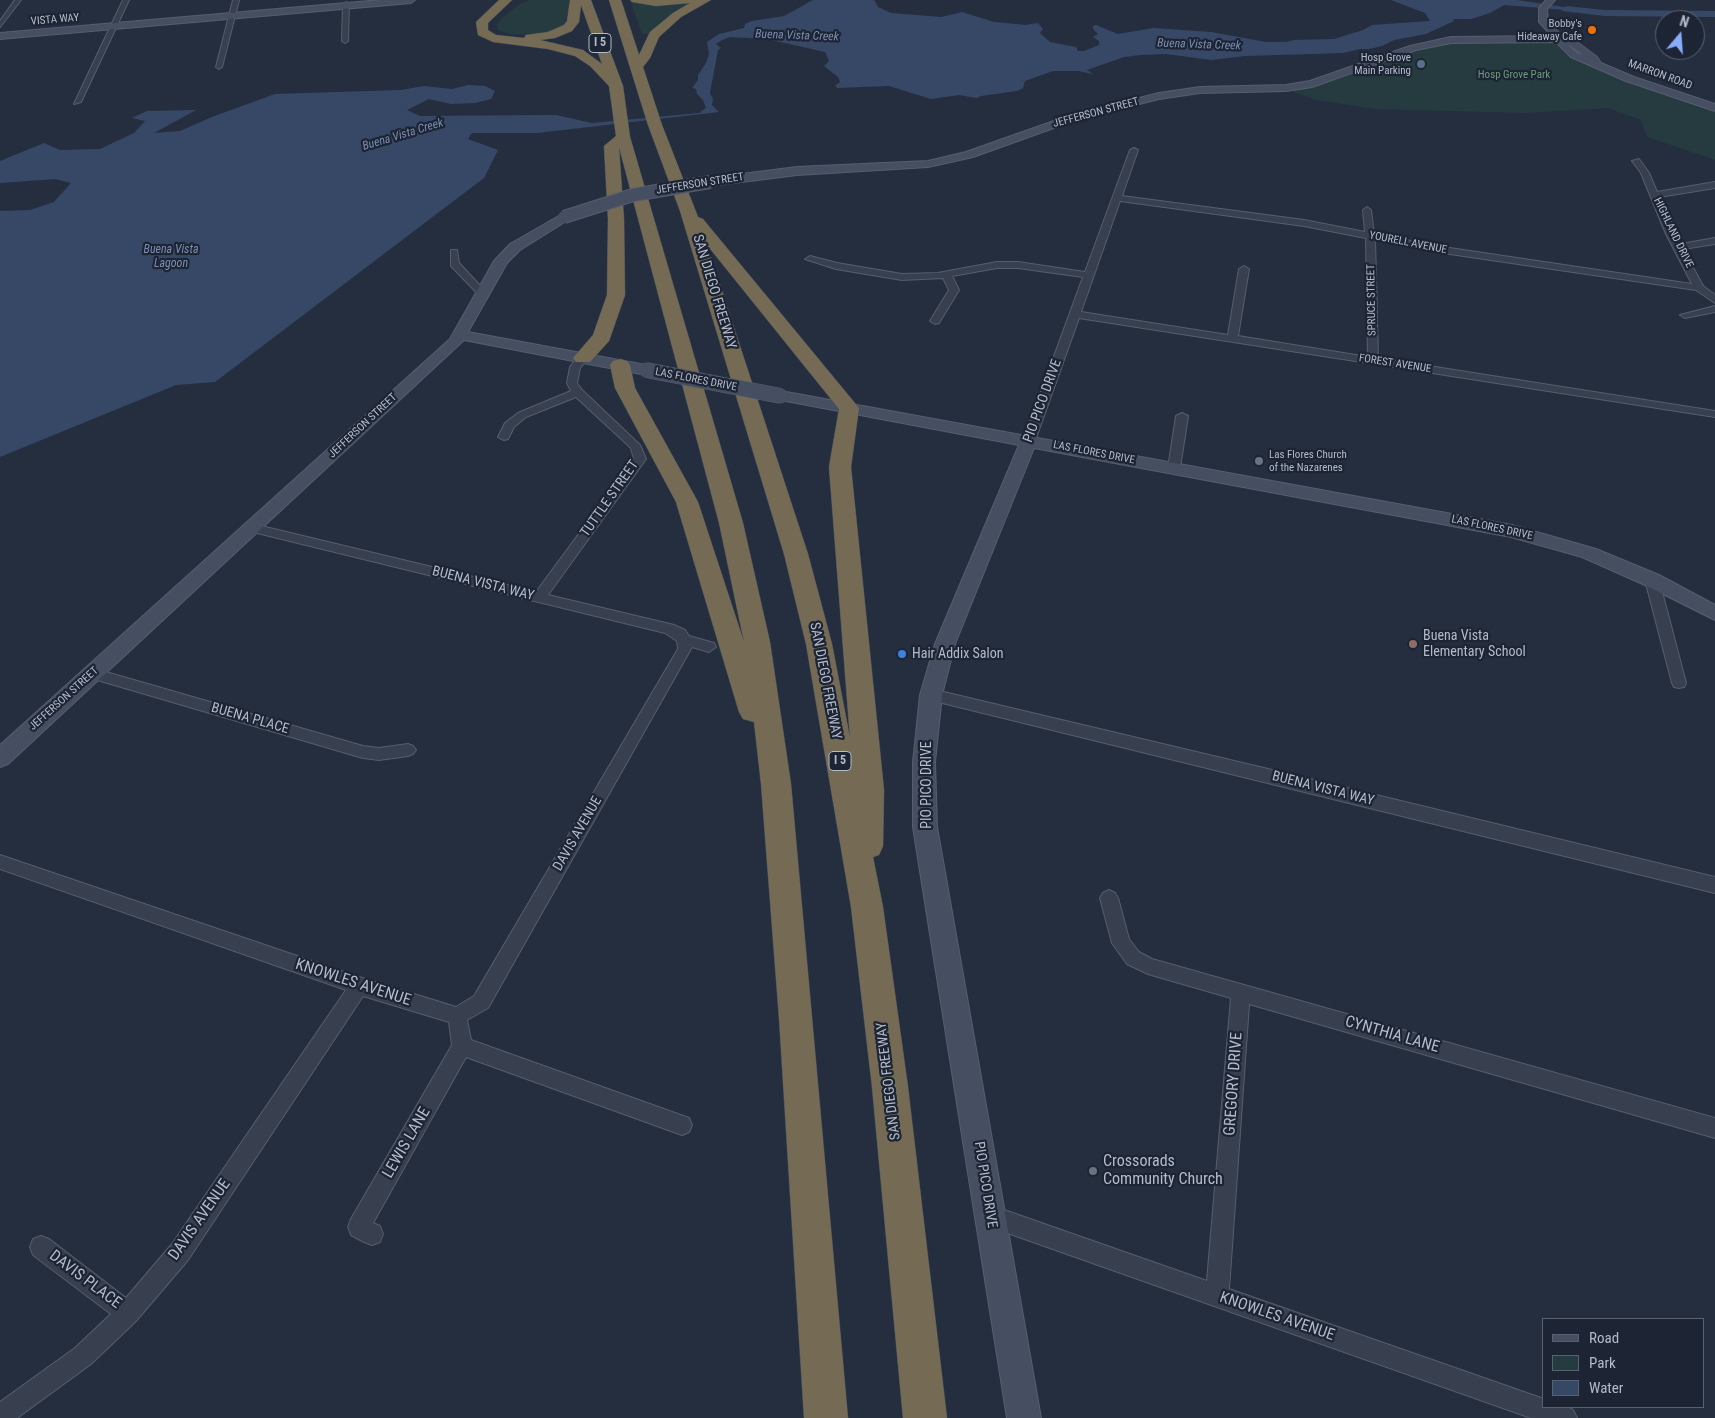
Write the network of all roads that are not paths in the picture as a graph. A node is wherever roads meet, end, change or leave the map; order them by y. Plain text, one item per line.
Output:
1 (18, 0) edge
2 (126, 0) edge
3 (236, 0) edge
4 (385, 0) edge
5 (411, 0) edge
6 (576, 0) edge
7 (585, 0) edge
8 (615, 0) edge
9 (636, 0) edge
10 (690, 0) edge
11 (705, 0) edge
12 (1550, 0) edge
13 (343, 3) edge
14 (511, 3) edge
15 (231, 15) junction
16 (0, 26) edge
17 (113, 26) junction
18 (0, 36) edge
19 (1560, 39) junction
20 (345, 41) dead end
21 (637, 66) junction
22 (219, 67) dead end
23 (616, 86) junction
24 (77, 102) dead end
25 (1715, 108) edge
26 (621, 126) junction
27 (1134, 150) dead end
28 (1636, 161) dead end
29 (1715, 185) edge
30 (1654, 195) junction
31 (1117, 198) junction
32 (1367, 210) dead end
33 (688, 211) junction
34 (1370, 235) junction
35 (1715, 242) edge
36 (1680, 247) junction
37 (454, 252) dead end
38 (810, 259) dead end
39 (1244, 269) dead end
40 (946, 274) junction
41 (1089, 275) junction
42 (1699, 288) junction
43 (482, 293) junction
44 (1715, 300) edge
45 (1715, 309) edge
46 (1075, 314) junction
47 (1685, 314) dead end
48 (935, 321) dead end
49 (460, 335) junction
50 (1233, 338) junction
51 (583, 358) junction
52 (1373, 360) junction
53 (620, 365) junction
54 (577, 392) junction
55 (849, 408) junction
56 (1715, 414) edge
57 (1182, 416) dead end
58 (504, 437) dead end
59 (1029, 441) junction
60 (1174, 468) junction
61 (253, 528) junction
62 (1652, 580) junction
63 (539, 598) junction
64 (1715, 613) edge
65 (684, 640) junction
66 (709, 647) dead end
67 (92, 673) junction
68 (1679, 682) dead end
69 (931, 695) junction
70 (408, 750) dead end
71 (0, 758) edge
72 (776, 784) junction
73 (0, 862) edge
74 (1715, 885) edge
75 (1109, 898) dead end
76 (867, 907) junction
77 (359, 986) junction
78 (1241, 992) junction
79 (457, 1016) junction
80 (462, 1046) junction
81 (682, 1125) dead end
82 (1715, 1128) edge
83 (990, 1216) junction
84 (372, 1234) dead end
85 (41, 1247) dead end
86 (1217, 1296) junction
87 (128, 1313) junction
88 (0, 1418) edge
89 (826, 1418) edge
90 (925, 1418) edge
91 (1024, 1418) edge
92 (1565, 1418) edge

1 - 16 street
2 - 17 street
3 - 15 street
4 - 13 main road, VISTA WAY
5 - 13 main road, VISTA WAY
6 - 14 highway
7 - 23 highway, I 5
8 - 21 highway, SAN DIEGO FREEWAY / I 5
9 - 10 highway
11 - 21 highway
12 - 19 main road
13 - 15 main road, VISTA WAY
13 - 20 street
14 - 23 highway
15 - 17 main road, VISTA WAY
15 - 22 street
17 - 18 main road, VISTA WAY
17 - 24 street
19 - 25 main road, MARRON ROAD
19 - 43 main road, JEFFERSON STREET, bridge
21 - 33 highway, SAN DIEGO FREEWAY / I 5
23 - 26 highway, I 5
26 - 51 highway
26 - 72 highway, I 5
27 - 31 street, PIO PICO DRIVE
28 - 30 street, HIGHLAND DRIVE
29 - 30 street
30 - 36 street, HIGHLAND DRIVE
31 - 34 street, YOURELL AVENUE
31 - 41 street, PIO PICO DRIVE
32 - 34 street, SPRUCE STREET
33 - 55 highway
33 - 76 highway, SAN DIEGO FREEWAY / I 5
34 - 42 street, YOURELL AVENUE
34 - 52 street, SPRUCE STREET
35 - 36 street
36 - 42 street, HIGHLAND DRIVE
37 - 43 street
38 - 40 street
39 - 50 street
40 - 41 street
40 - 48 street
41 - 46 street, PIO PICO DRIVE
42 - 44 street, HIGHLAND DRIVE
43 - 49 main road, JEFFERSON STREET
45 - 47 street
46 - 50 street, FOREST AVENUE
46 - 59 street, PIO PICO DRIVE
49 - 51 main road, LAS FLORES DRIVE
49 - 61 main road, JEFFERSON STREET
50 - 52 street, FOREST AVENUE
51 - 53 main road, LAS FLORES DRIVE
51 - 54 street
52 - 56 street, FOREST AVENUE
53 - 55 main road, LAS FLORES DRIVE, bridge
53 - 72 highway
54 - 58 street
54 - 63 street, TUTTLE STREET
55 - 59 main road, LAS FLORES DRIVE
55 - 76 highway
57 - 60 street
59 - 60 main road, LAS FLORES DRIVE
59 - 69 main road, PIO PICO DRIVE
60 - 62 main road, LAS FLORES DRIVE
61 - 63 street, BUENA VISTA WAY
61 - 67 main road, JEFFERSON STREET
62 - 64 main road, LAS FLORES DRIVE
62 - 68 street
63 - 65 street, BUENA VISTA WAY
65 - 66 street, BUENA VISTA WAY
65 - 79 street, DAVIS AVENUE
67 - 70 street, BUENA PLACE
67 - 71 main road, JEFFERSON STREET
69 - 74 street, BUENA VISTA WAY
69 - 83 main road, PIO PICO DRIVE
72 - 89 highway, I 5
73 - 77 street, KNOWLES AVENUE
75 - 78 street, CYNTHIA LANE
76 - 90 highway, SAN DIEGO FREEWAY / I 5
77 - 79 street, KNOWLES AVENUE
77 - 87 street, DAVIS AVENUE
78 - 82 street, CYNTHIA LANE
78 - 86 street, GREGORY DRIVE
79 - 80 street
80 - 81 street
80 - 84 street, LEWIS LANE
83 - 86 street, KNOWLES AVENUE
83 - 91 main road, PIO PICO DRIVE
85 - 87 street, DAVIS PLACE
86 - 92 street, KNOWLES AVENUE
87 - 88 street, DAVIS AVENUE

